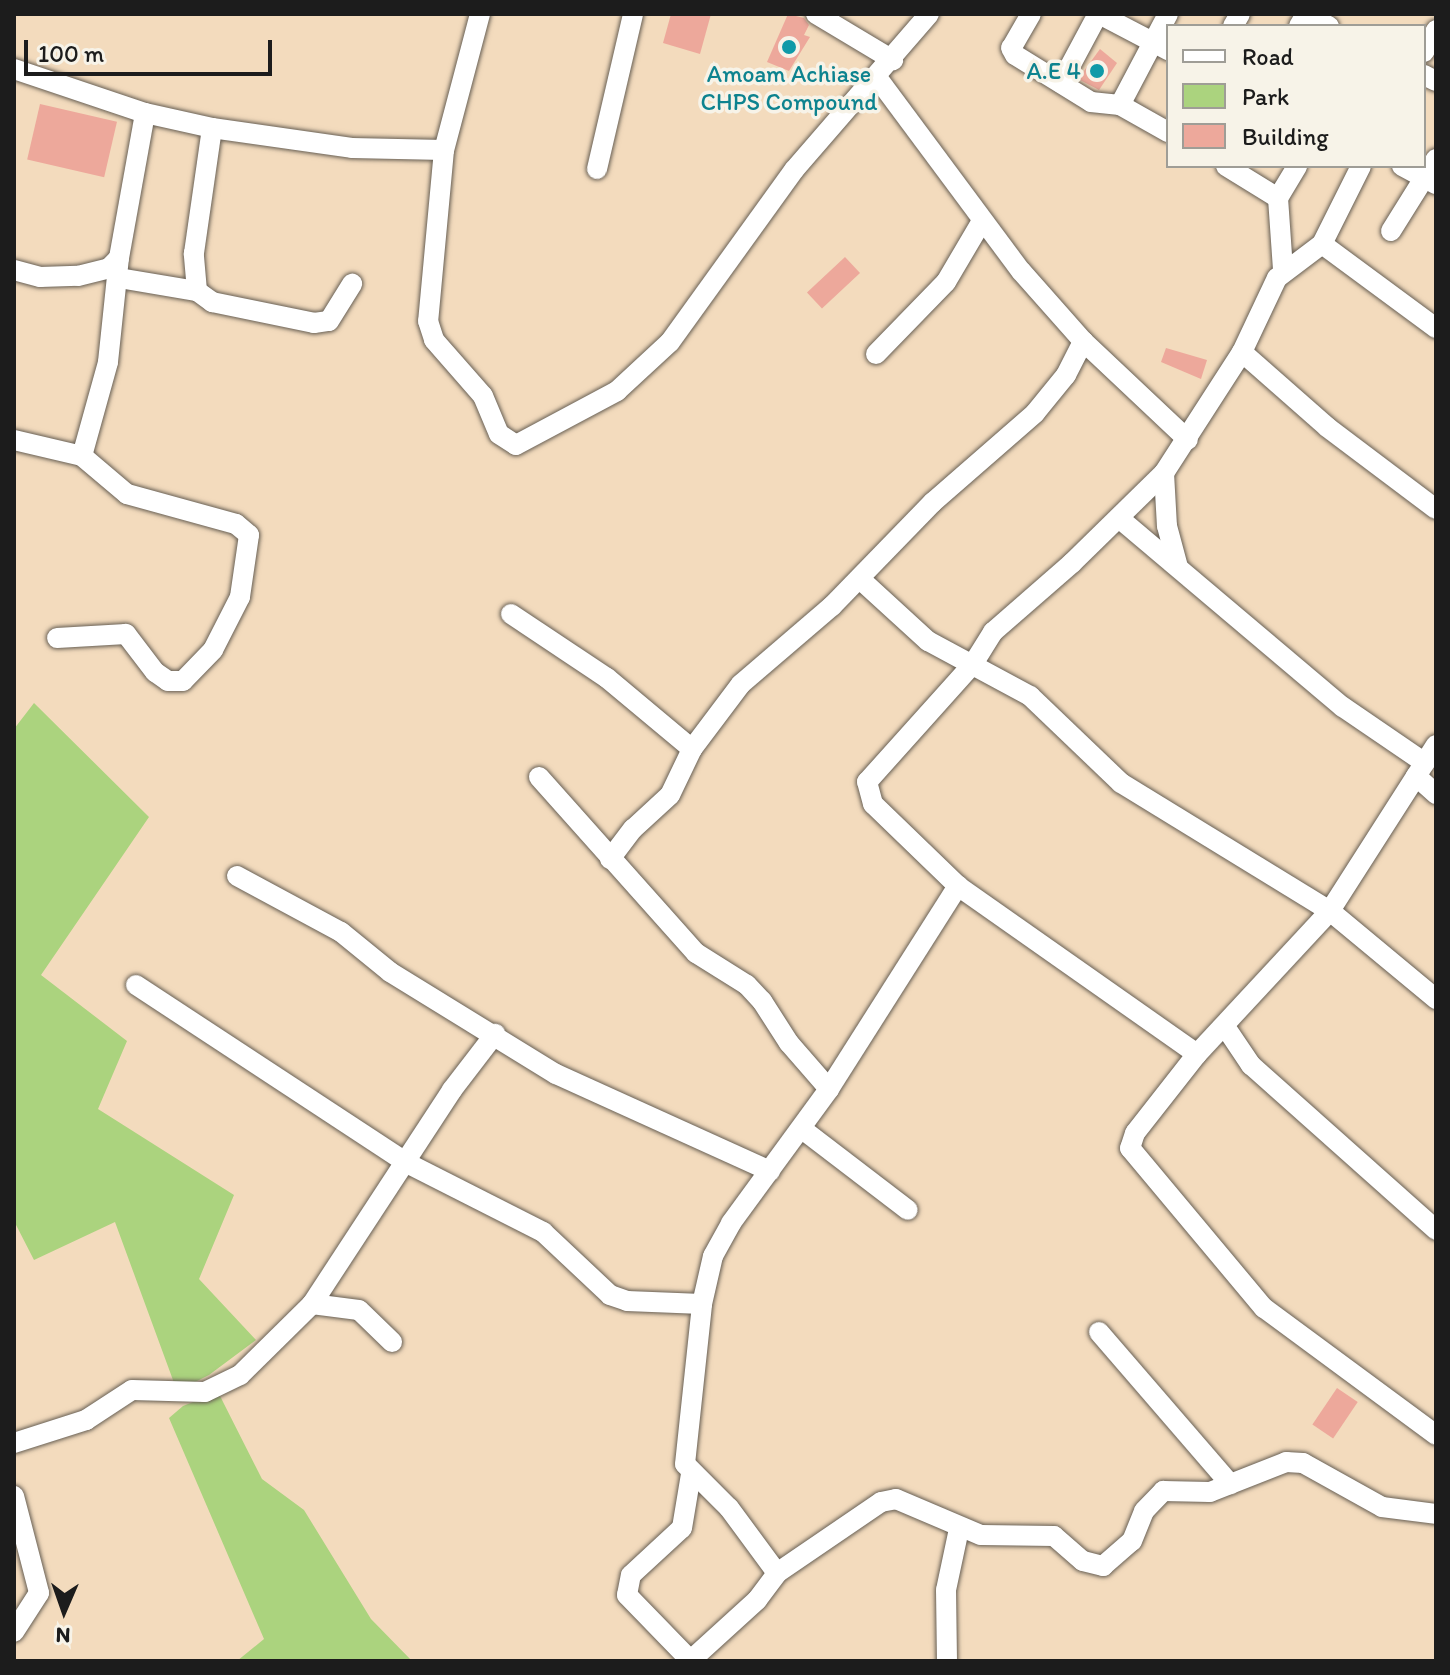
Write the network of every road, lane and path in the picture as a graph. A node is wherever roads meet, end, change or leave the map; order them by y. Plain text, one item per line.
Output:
1 (480, 14) edge
2 (633, 14) edge
3 (816, 14) edge
4 (929, 14) edge
5 (1031, 14) edge
6 (1099, 14) edge
7 (1168, 14) edge
8 (1300, 24) edge
9 (1325, 24) edge
10 (1436, 30) edge
11 (1160, 46) edge
12 (1426, 48) edge
13 (893, 60) junction
14 (14, 69) edge
15 (876, 76) junction
16 (1061, 83) junction
17 (1120, 105) junction
18 (145, 113) junction
19 (212, 128) junction
20 (1166, 131) edge
21 (444, 150) junction
22 (1436, 159) edge
23 (1229, 168) edge
24 (1296, 168) edge
25 (1360, 168) edge
26 (1406, 168) edge
27 (597, 169) dead end
28 (1430, 181) edge
29 (1278, 198) junction
30 (982, 221) junction
31 (1391, 231) dead end
32 (1322, 244) junction
33 (119, 268) junction
34 (14, 270) edge
35 (1283, 270) junction
36 (352, 284) dead end
37 (197, 291) junction
38 (1436, 328) edge
39 (1083, 341) junction
40 (1242, 352) junction
41 (876, 354) dead end
42 (14, 440) edge
43 (1188, 440) junction
44 (82, 456) junction
45 (1164, 473) junction
46 (1436, 509) edge
47 (1119, 518) junction
48 (1179, 571) junction
49 (860, 579) junction
50 (511, 614) dead end
51 (57, 638) dead end
52 (973, 664) junction
53 (692, 749) junction
54 (1425, 761) edge
55 (539, 777) dead end
56 (1436, 794) edge
57 (610, 859) junction
58 (237, 876) dead end
59 (958, 886) junction
60 (1330, 911) junction
61 (136, 985) dead end
62 (1436, 999) edge
63 (1226, 1028) junction
64 (495, 1034) junction
65 (1197, 1054) junction
66 (829, 1089) junction
67 (802, 1129) junction
68 (407, 1163) junction
69 (770, 1171) junction
70 (908, 1210) dead end
71 (1436, 1230) edge
72 (312, 1304) junction
73 (702, 1304) junction
74 (1099, 1332) dead end
75 (392, 1342) dead end
76 (1436, 1435) edge
77 (14, 1443) edge
78 (691, 1474) junction
79 (1230, 1484) junction
80 (14, 1496) edge
81 (1436, 1514) edge
82 (959, 1529) junction
83 (777, 1573) junction
84 (14, 1632) edge
85 (690, 1661) edge
86 (947, 1661) edge

1 - 21 street
2 - 27 street
3 - 13 street
4 - 13 street
5 - 16 street
6 - 11 street
6 - 16 street
7 - 11 street
8 - 9 street
10 - 12 street
11 - 17 street
13 - 15 street
14 - 18 street
15 - 21 street
15 - 30 street
16 - 17 street
17 - 20 street
18 - 19 street
18 - 33 street
19 - 21 street
19 - 37 street
22 - 28 street
23 - 29 street
24 - 29 street
25 - 32 street
26 - 28 street
28 - 31 street
29 - 35 street
30 - 39 street
30 - 41 street
32 - 35 street
32 - 38 street
33 - 34 street
33 - 37 street
33 - 44 street
35 - 40 street
36 - 37 street
39 - 43 street
39 - 49 street
40 - 43 street
40 - 46 street
42 - 44 street
43 - 45 street
44 - 51 street
45 - 47 street
45 - 48 street
47 - 48 street
47 - 52 street
48 - 54 street
49 - 52 street
49 - 53 street
50 - 53 street
52 - 59 street
52 - 60 street
53 - 57 street
54 - 56 street
54 - 60 street
55 - 57 street
57 - 66 street
58 - 64 street
59 - 65 street
59 - 66 street
60 - 62 street
60 - 63 street
61 - 68 street
63 - 65 street
63 - 71 street
64 - 68 street
64 - 69 street
65 - 76 street
66 - 67 street
67 - 69 street
67 - 70 street
68 - 72 street
68 - 73 street
69 - 73 street
72 - 75 street
72 - 77 street
73 - 78 street
74 - 79 street
78 - 83 street
78 - 85 street
79 - 81 street
79 - 82 street
80 - 84 street
82 - 83 street
82 - 86 street
83 - 85 street

